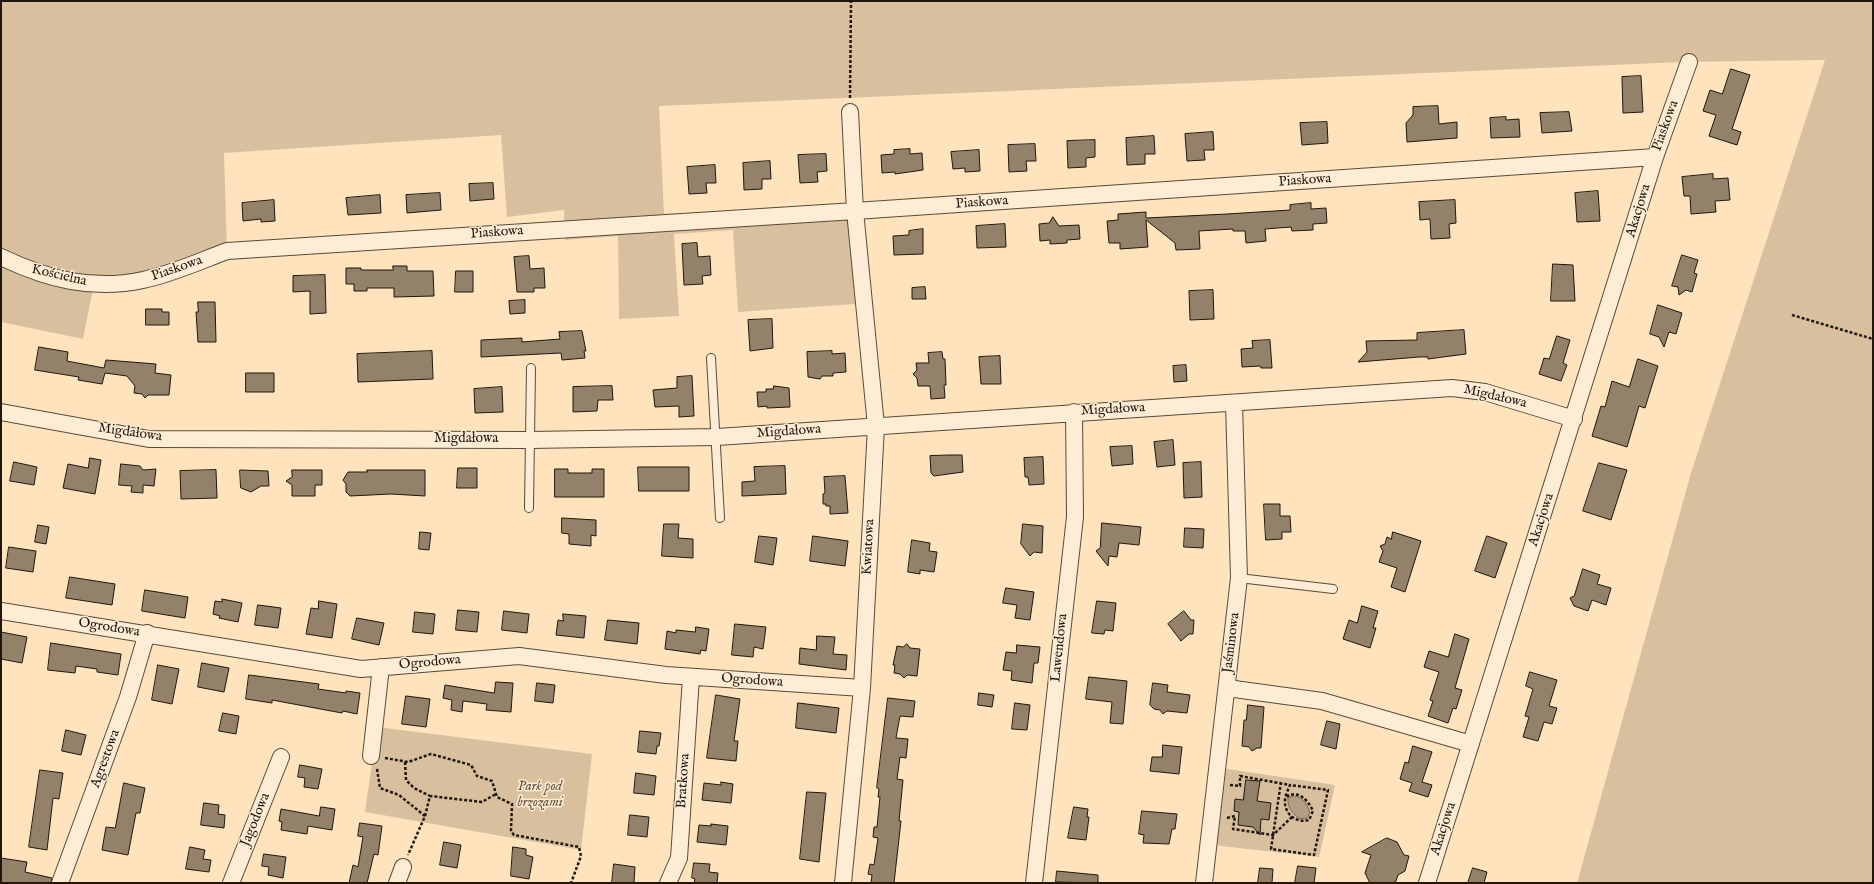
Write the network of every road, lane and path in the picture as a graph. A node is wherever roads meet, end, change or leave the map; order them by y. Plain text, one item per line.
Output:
1 (851, 1) edge
2 (1689, 62) dead end
3 (850, 112) joint
4 (1655, 157) junction
5 (855, 211) junction
6 (1, 257) edge
7 (144, 280) joint
8 (1792, 315) dead end
9 (1873, 339) edge
10 (711, 358) dead end
11 (531, 368) dead end
12 (1234, 403) junction
13 (1, 412) edge
14 (1074, 412) junction
15 (1574, 419) junction
16 (876, 426) junction
17 (715, 437) junction
18 (530, 440) junction
19 (529, 508) dead end
20 (720, 518) dead end
21 (1239, 578) junction
22 (1333, 589) dead end
23 (1, 611) edge
24 (147, 633) junction
25 (381, 667) junction
26 (691, 677) junction
27 (862, 688) junction
28 (1226, 688) junction
29 (1471, 744) junction
30 (371, 756) junction
31 (281, 757) dead end
32 (405, 762) junction
33 (1240, 776) dead end
34 (1281, 782) junction
35 (1290, 784) junction
36 (496, 794) junction
37 (430, 796) junction
38 (1286, 797) junction
39 (425, 816) junction
40 (1292, 816) junction
41 (1211, 823) junction
42 (1273, 835) junction
43 (403, 867) joint
44 (60, 883) edge
45 (231, 883) edge
46 (397, 883) edge
47 (570, 883) edge
48 (668, 883) edge
49 (843, 883) edge
50 (1034, 883) edge
51 (1204, 883) edge
52 (1427, 883) edge

1 - 3 path
2 - 4 street, Piaskowa
3 - 5 street
4 - 5 street, Piaskowa
4 - 15 street, Akacjowa
5 - 7 street, Piaskowa
5 - 16 street, Kwiatowa
6 - 7 street, Kościelna
8 - 9 path
10 - 17 lane
11 - 18 lane
12 - 14 street, Migdałowa
12 - 15 street, Migdałowa
12 - 21 street, Jaśminowa
13 - 18 street, Migdałowa
14 - 16 street, Migdałowa
14 - 50 street, Lawendowa
15 - 29 street, Akacjowa
16 - 17 street, Migdałowa
16 - 27 street, Kwiatowa
17 - 18 street, Migdałowa
17 - 20 lane
18 - 19 lane
21 - 22 lane
21 - 28 street, Jaśminowa
23 - 24 street, Ogrodowa
24 - 25 street, Ogrodowa
24 - 44 street, Agrestowa
25 - 26 street, Ogrodowa
25 - 30 street
26 - 27 street, Ogrodowa
26 - 48 street, Bratkowa
27 - 49 street, Kwiatowa
28 - 29 street
28 - 41 street, Jaśminowa
29 - 52 street, Akacjowa
30 - 32 path
30 - 39 path
31 - 45 street, Jagodowa
32 - 36 path
32 - 37 path
33 - 34 path
34 - 35 path
34 - 42 path
35 - 38 path
35 - 42 path
36 - 37 path
36 - 47 path
37 - 39 path
38 - 40 path
38 - 40 path
39 - 43 path
40 - 42 path
41 - 42 path
41 - 51 street, Jaśminowa
43 - 46 street

